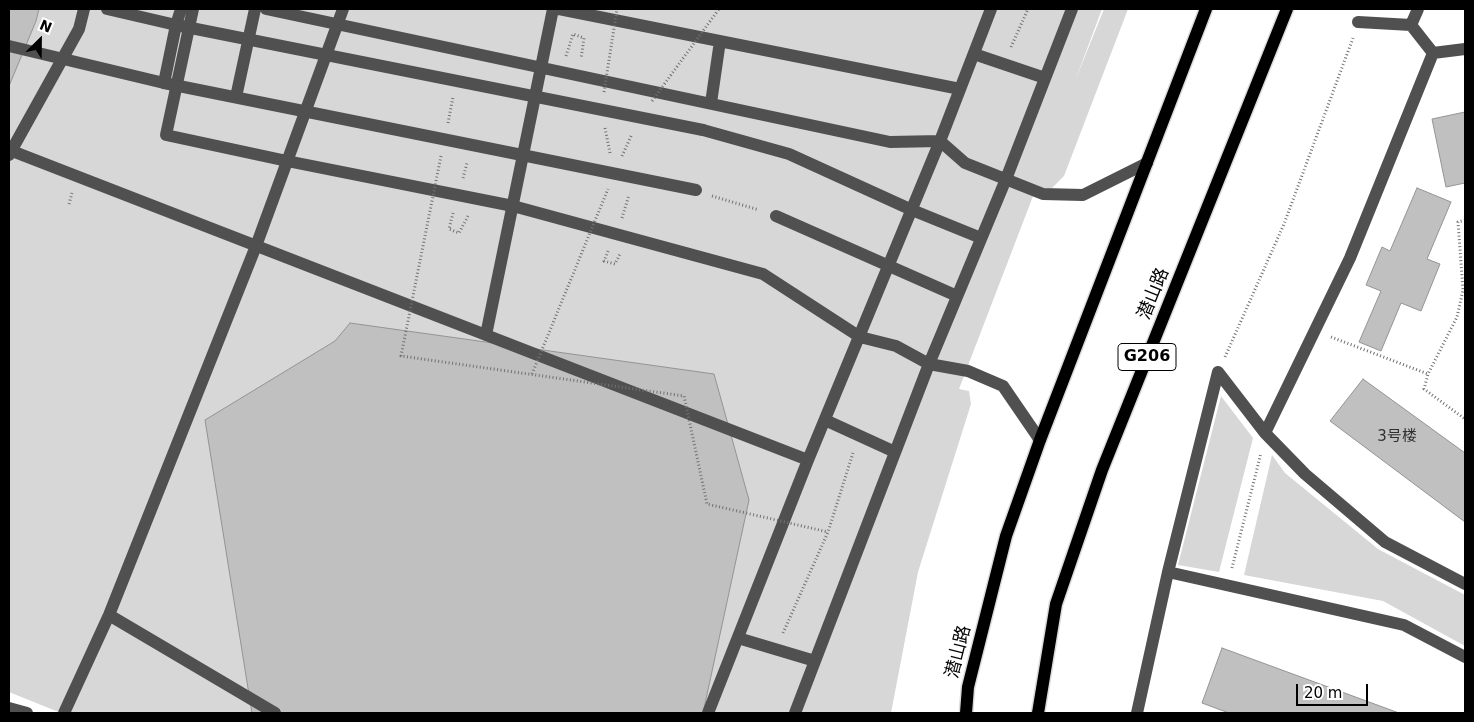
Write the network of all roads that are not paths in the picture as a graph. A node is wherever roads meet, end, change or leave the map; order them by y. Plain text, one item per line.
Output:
1 (84, 9) edge
2 (107, 9) edge
3 (180, 9) edge
4 (193, 9) edge
5 (255, 9) edge
6 (266, 9) edge
7 (343, 9) edge
8 (553, 9) edge
9 (559, 9) edge
10 (991, 9) edge
11 (1072, 9) edge
12 (1206, 9) edge
13 (1287, 9) edge
14 (1418, 9) edge
15 (1358, 22) road end
16 (338, 24) junction
17 (176, 25) junction
18 (1411, 25) junction
19 (248, 39) junction
20 (720, 41) junction
21 (9, 46) edge
22 (1465, 49) edge
23 (1433, 53) junction
24 (974, 54) junction
25 (541, 66) junction
26 (1045, 78) junction
27 (164, 83) junction
28 (960, 89) junction
29 (236, 97) junction
30 (711, 103) junction
31 (940, 141) junction
32 (10, 153) edge
33 (287, 161) junction
34 (1147, 163) junction
35 (1006, 179) junction
36 (696, 190) road end
37 (513, 206) junction
38 (912, 210) junction
39 (776, 216) road end
40 (981, 238) junction
41 (256, 246) junction
42 (889, 266) junction
43 (957, 296) junction
44 (486, 335) junction
45 (860, 337) junction
46 (929, 364) junction
47 (824, 420) junction
48 (1266, 433) junction
49 (1040, 440) junction
50 (895, 452) junction
51 (808, 460) junction
52 (1168, 572) junction
53 (1465, 584) edge
54 (109, 615) junction
55 (738, 638) junction
56 (1465, 658) edge
57 (815, 662) junction
58 (9, 708) edge
59 (27, 713) edge
60 (64, 713) edge
61 (275, 713) edge
62 (708, 713) edge
63 (795, 713) edge
64 (966, 713) edge
65 (1038, 713) edge
66 (1137, 713) edge

1 - 32 street
2 - 17 street, bridge
3 - 17 street
4 - 33 street
5 - 19 street
6 - 16 street
7 - 16 street
8 - 25 street
9 - 20 street
10 - 24 street
11 - 26 street
12 - 34 main road, 潜山路
13 - 65 main road, 潜山路 / G206
14 - 18 street
15 - 18 street
16 - 25 street
16 - 33 street
17 - 19 street, bridge
17 - 27 street
18 - 23 street
19 - 29 street
19 - 38 street, bridge
20 - 28 street
20 - 30 street
21 - 27 street, bridge
22 - 23 street
23 - 48 street
24 - 26 street
24 - 28 street
25 - 30 street
25 - 37 street
26 - 35 street
27 - 29 street, bridge
28 - 31 street
29 - 36 street, bridge
30 - 31 street
31 - 35 street
31 - 38 street
32 - 41 street
33 - 37 street
33 - 41 street
34 - 35 street
34 - 49 main road, 潜山路
35 - 40 street
37 - 44 street
37 - 45 street
38 - 40 street
38 - 42 street
39 - 42 street
40 - 43 street
41 - 44 street
41 - 54 street
42 - 43 street
42 - 45 street
43 - 46 street
44 - 51 street
45 - 46 street
45 - 47 street
46 - 49 street
46 - 50 street
47 - 50 street
47 - 51 street
48 - 52 street
48 - 53 street
49 - 64 main road, 潜山路
50 - 57 street
51 - 55 street
52 - 56 street
52 - 66 street
54 - 60 street
54 - 61 street
55 - 57 street
55 - 62 street
57 - 63 street
58 - 59 street

